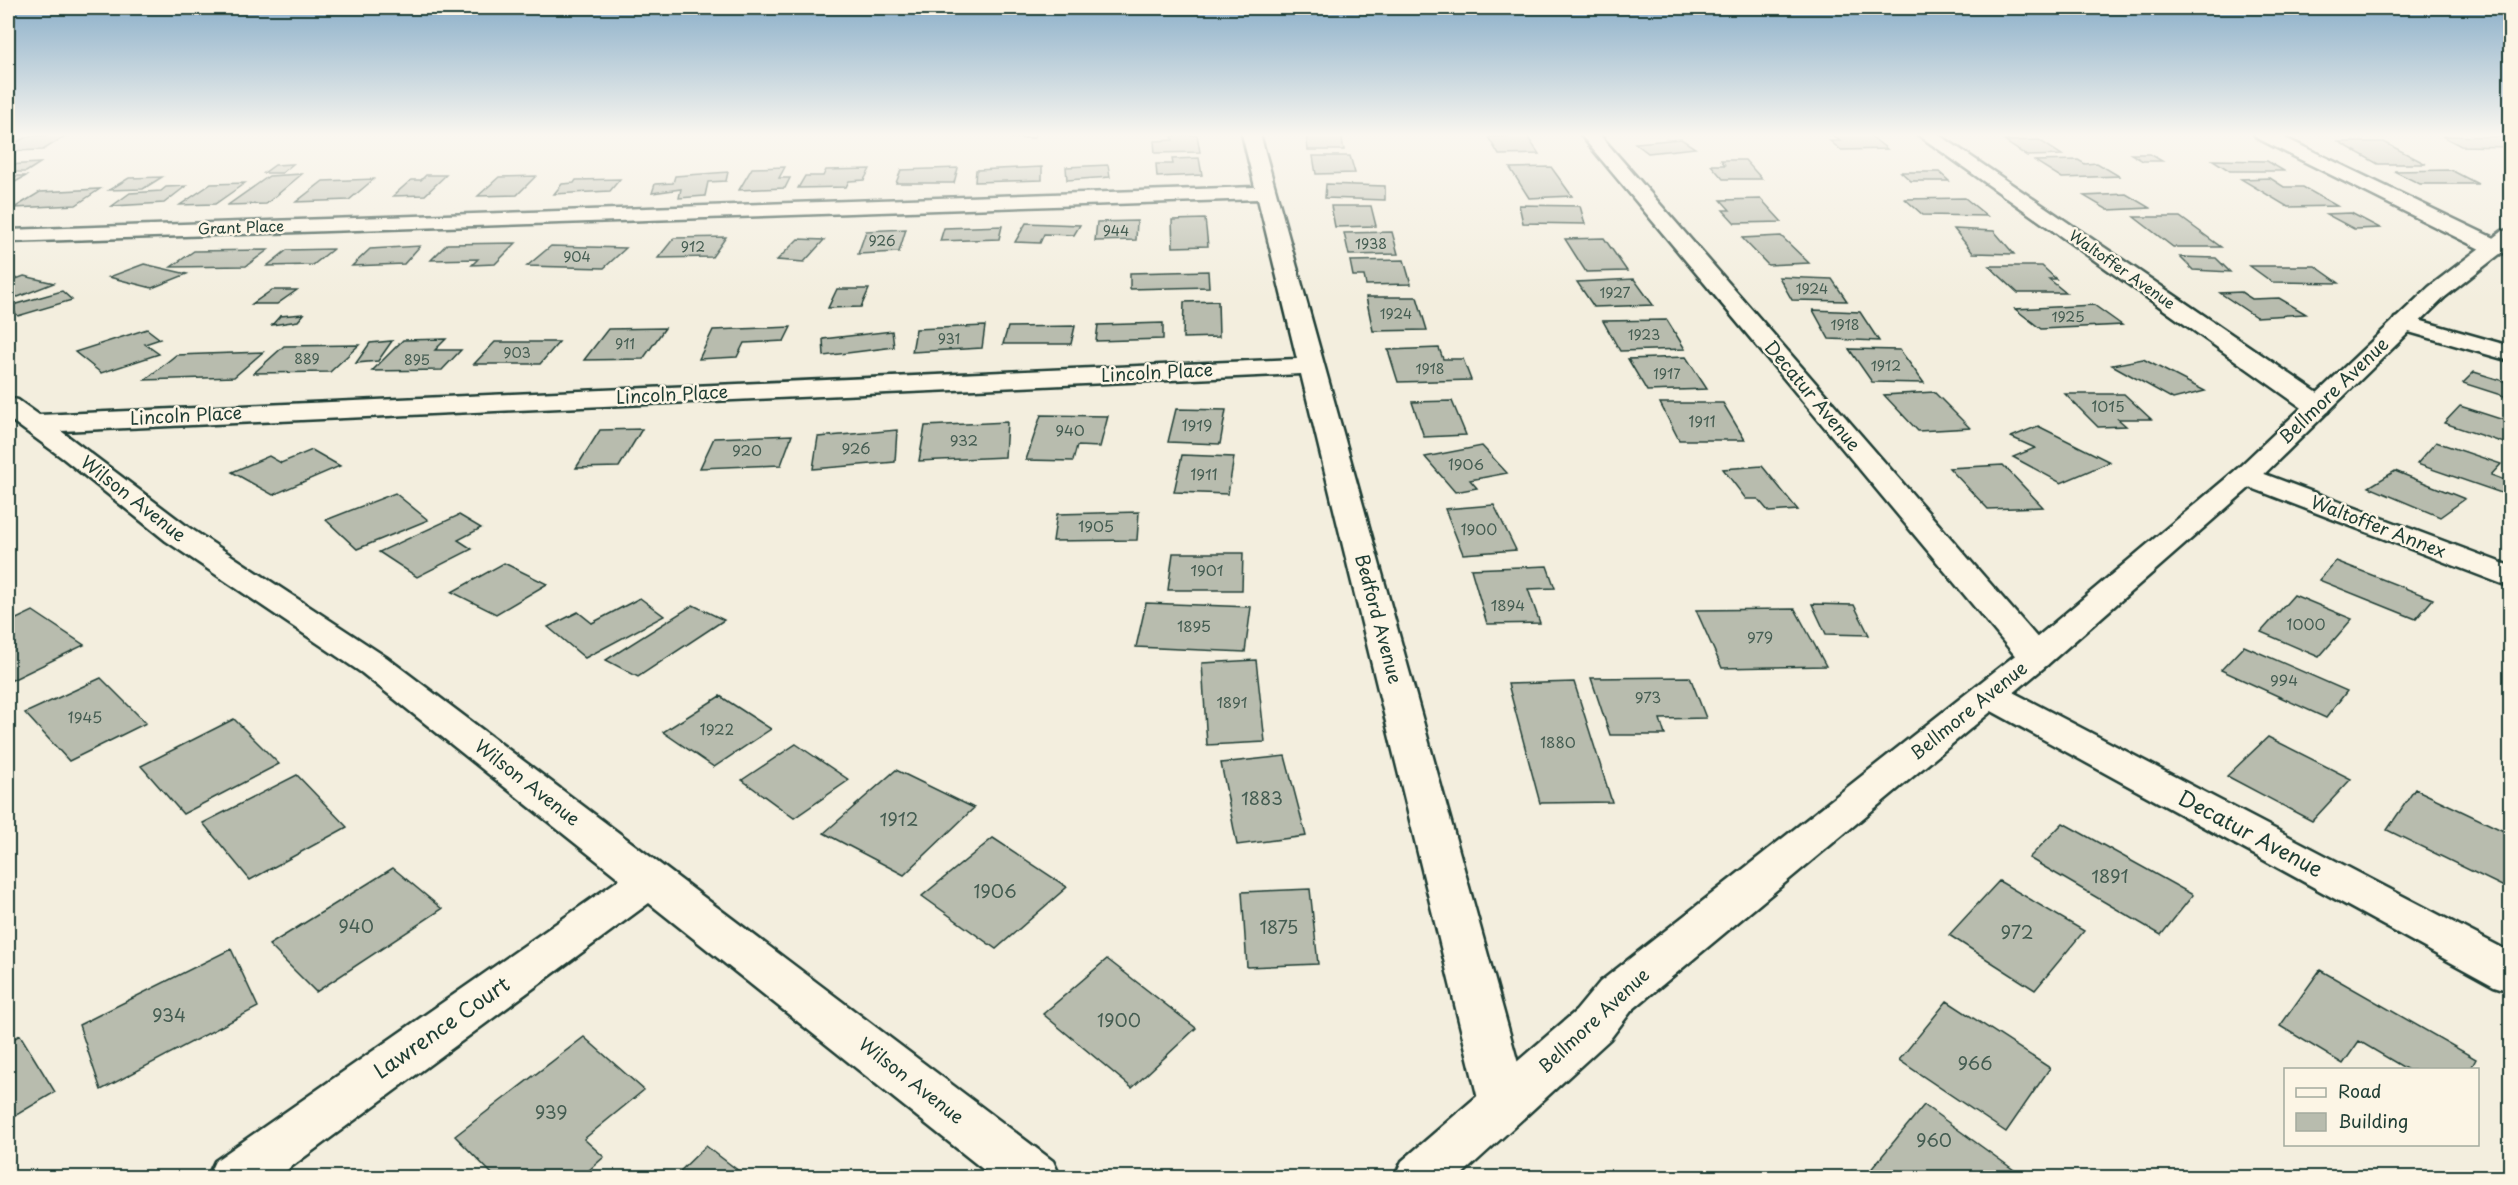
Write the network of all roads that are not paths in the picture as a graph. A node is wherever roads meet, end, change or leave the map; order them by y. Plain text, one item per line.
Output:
1 (1265, 189) edge
2 (1636, 189) edge
3 (2006, 189) edge
4 (2386, 189) edge
5 (1266, 193) junction
6 (8, 236) edge
7 (2503, 242) edge
8 (2404, 323) junction
9 (2511, 354) edge
10 (1312, 366) junction
11 (2318, 406) junction
12 (20, 415) edge
13 (2246, 476) junction
14 (2511, 578) edge
15 (2035, 657) junction
16 (1990, 695) junction
17 (651, 879) junction
18 (2511, 973) edge
19 (1504, 1104) junction
20 (233, 1178) edge
21 (1035, 1178) edge
22 (1420, 1178) edge

1 - 5 street, Bedford Avenue
2 - 15 street, Decatur Avenue
3 - 11 street, Waltoffer Avenue
4 - 7 street
5 - 6 street, Grant Place
5 - 10 street, Bedford Avenue
7 - 8 street, Bellmore Avenue
8 - 9 street
8 - 11 street, Bellmore Avenue
10 - 12 street, Lincoln Place
10 - 19 street, Bedford Avenue
11 - 13 street, Bellmore Avenue
12 - 17 street, Wilson Avenue
13 - 14 street, Waltoffer Annex
13 - 15 street, Bellmore Avenue
15 - 16 street, Bellmore Avenue
16 - 18 street, Decatur Avenue
16 - 19 street, Bellmore Avenue
17 - 20 street, Lawrence Court
17 - 21 street, Wilson Avenue
19 - 22 street, Bellmore Avenue

